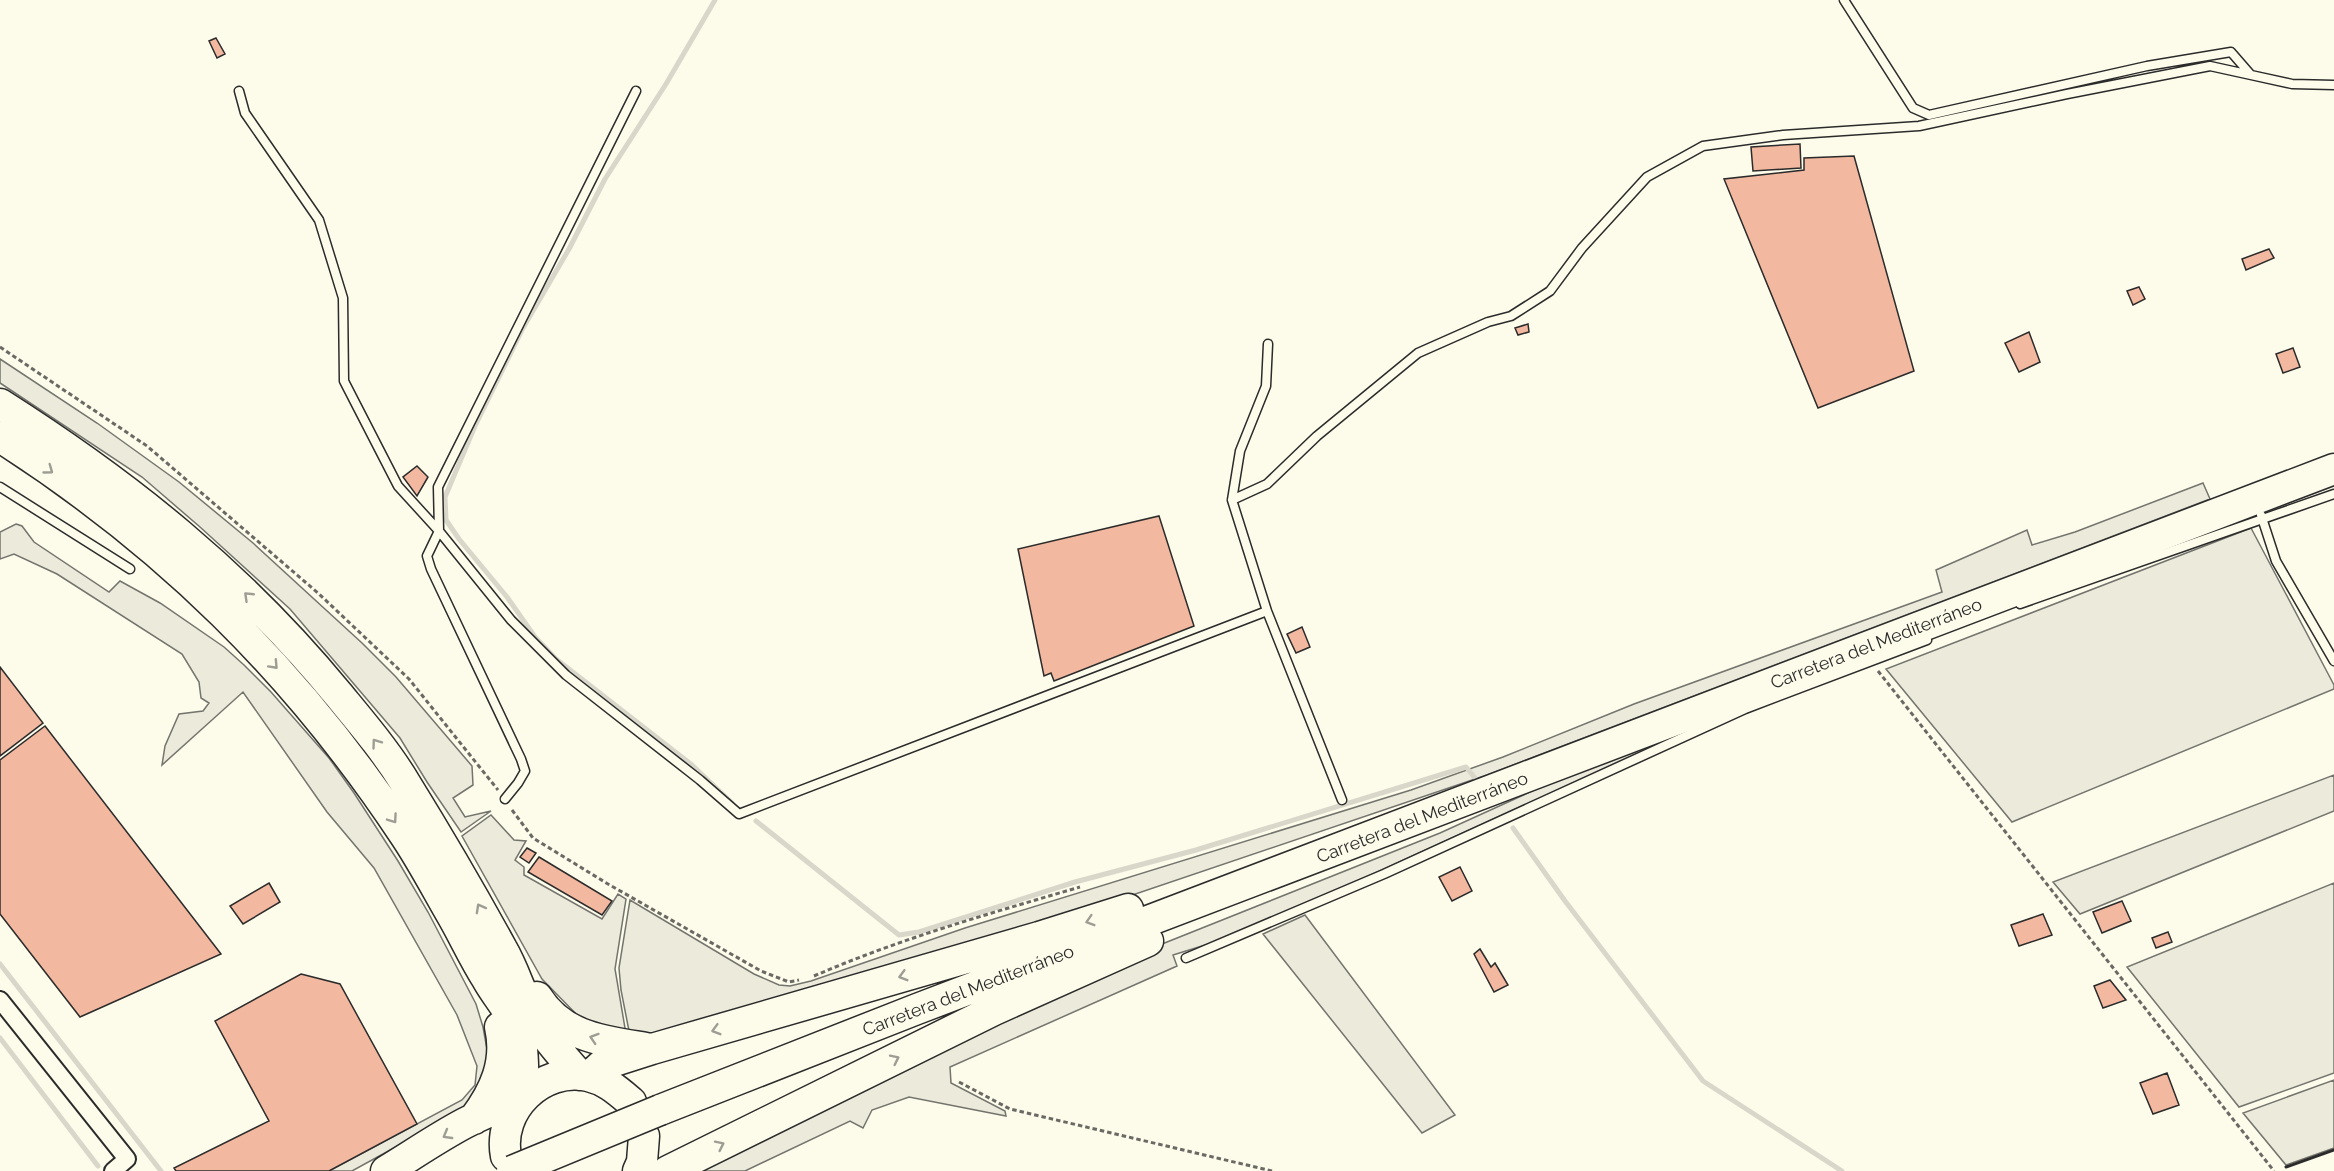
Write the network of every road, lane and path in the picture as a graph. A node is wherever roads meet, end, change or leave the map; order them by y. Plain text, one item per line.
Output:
1 (1844, 0) edge
2 (2251, 75) junction
3 (2334, 85) edge
4 (240, 91) dead end
5 (636, 91) dead end
6 (1268, 344) dead end
7 (0, 347) edge
8 (0, 404) edge
9 (0, 437) edge
10 (2334, 469) edge
11 (0, 487) edge
12 (2334, 494) edge
13 (1232, 500) junction
14 (2258, 509) junction
15 (439, 531) junction
16 (130, 569) dead end
17 (2010, 608) dead end
18 (1266, 611) junction
19 (1941, 634) dead end
20 (2334, 661) edge
21 (1874, 662) junction
22 (505, 799) junction
23 (1342, 800) dead end
24 (1386, 830) junction
25 (1288, 867) junction
26 (1080, 886) dead end
27 (1186, 958) dead end
28 (508, 959) junction
29 (488, 981) junction
30 (0, 1000) edge
31 (652, 1049) junction
32 (585, 1076) junction
33 (959, 1082) dead end
34 (521, 1099) junction
35 (631, 1102) dead end
36 (474, 1119) junction
37 (644, 1136) dead end
38 (509, 1163) edge
39 (113, 1171) edge
40 (386, 1171) edge
41 (638, 1171) edge
42 (668, 1171) edge
43 (1272, 1171) edge
44 (2274, 1171) edge

1 - 2 lane
2 - 3 lane
2 - 13 lane
4 - 15 lane
5 - 15 lane
6 - 13 lane
7 - 22 path
28 -> 8 highway
9 -> 29 highway
10 - 14 highway, Carretera del Mediterráneo
11 - 16 lane
12 - 14 lane
13 - 18 lane
14 - 17 lane
14 - 20 lane
14 - 24 highway, Carretera del Mediterráneo
15 - 18 lane
15 - 22 lane
18 - 23 lane
19 - 21 lane
21 - 27 lane
21 - 44 path
22 - 26 path
24 - 25 highway, Carretera del Mediterráneo
24 -> 31 highway
25 - 38 highway, Carretera del Mediterráneo, bridge
42 -> 25 highway
31 -> 28 highway
28 - 32 highway
29 - 34 highway
29 - 36 highway
30 - 39 street
31 - 32 highway
32 - 34 highway
32 - 35 highway
33 - 43 path
34 - 36 highway
34 - 38 highway
36 -> 40 highway
37 - 41 highway

